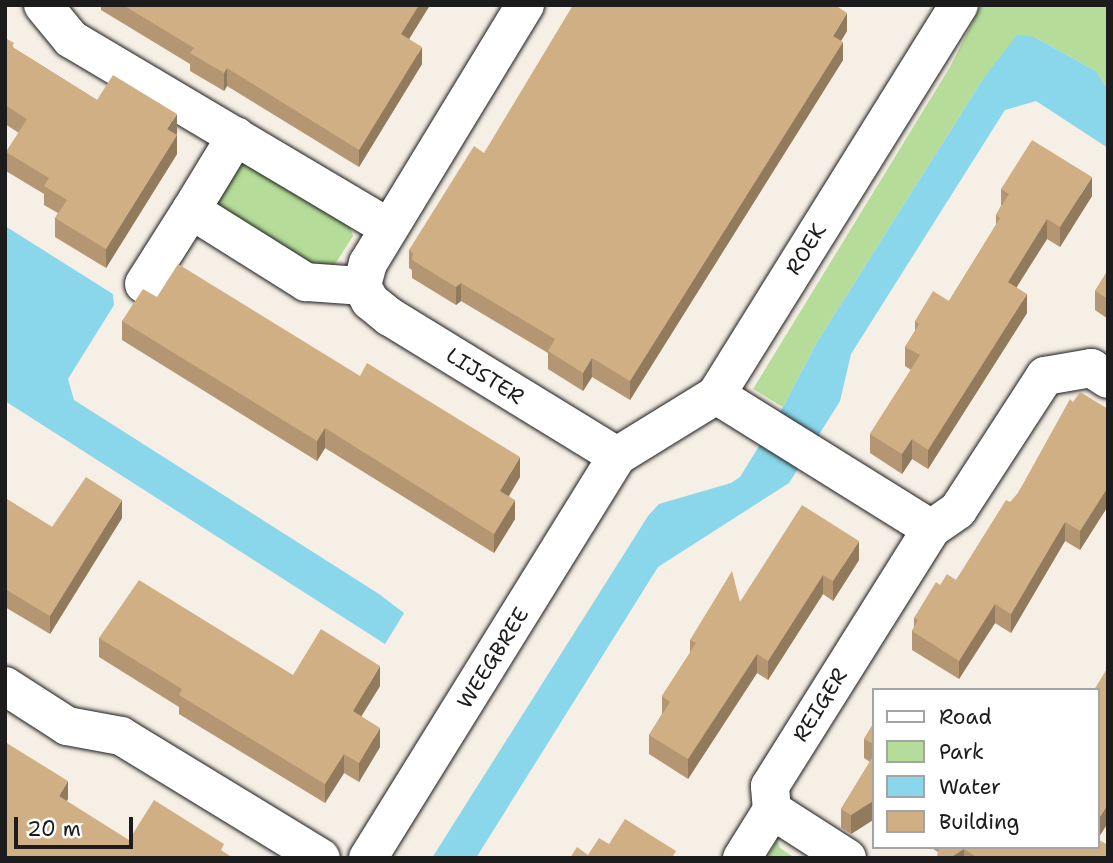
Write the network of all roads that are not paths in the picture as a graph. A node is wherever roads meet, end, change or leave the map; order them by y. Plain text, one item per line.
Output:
1 (43, 5) edge
2 (525, 5) edge
3 (959, 5) edge
4 (236, 136) junction
5 (191, 210) junction
6 (389, 228) junction
7 (144, 284) dead end
8 (362, 286) junction
9 (1108, 379) edge
10 (716, 395) junction
11 (617, 456) junction
12 (931, 529) junction
13 (5, 687) edge
14 (772, 810) junction
15 (321, 858) edge
16 (368, 858) edge
17 (742, 858) edge
18 (847, 858) edge

1 - 4 street
2 - 6 street
3 - 10 street, ROEK
4 - 5 street
4 - 6 street
5 - 7 street
5 - 8 street
6 - 8 street
8 - 11 street, LIJSTER
9 - 12 street, REIGER
10 - 11 street, ROEK
10 - 12 street
11 - 16 street, WEEGBREE
12 - 14 street, REIGER
13 - 15 street
14 - 17 street
14 - 18 street

